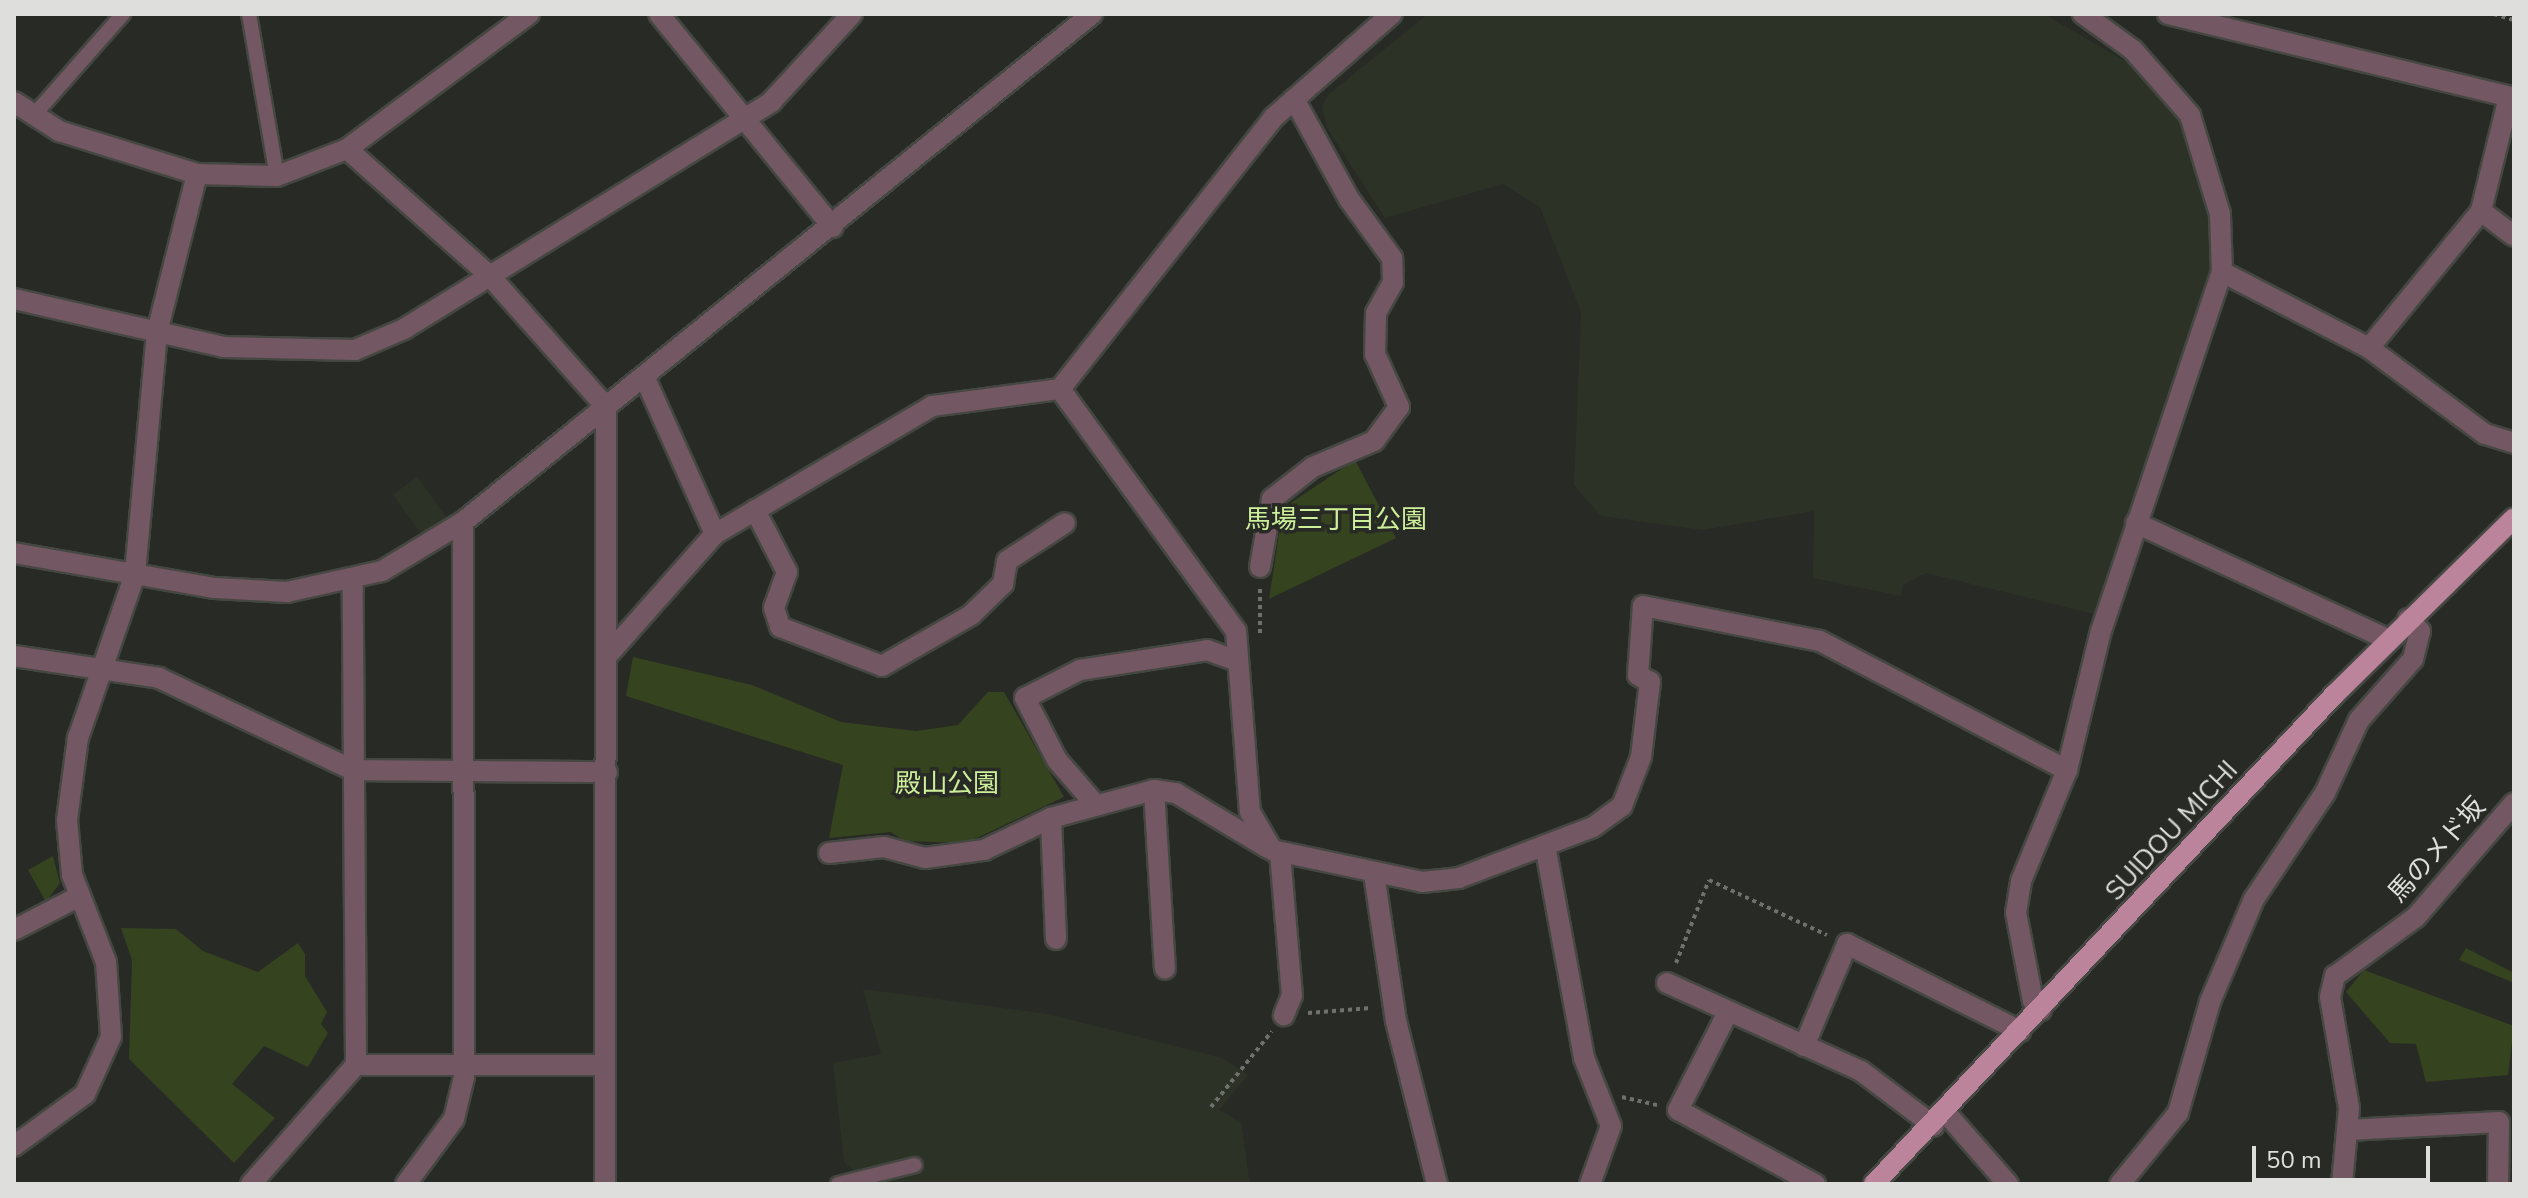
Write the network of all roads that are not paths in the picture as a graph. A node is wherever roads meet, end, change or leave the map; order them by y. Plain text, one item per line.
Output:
1 (123, 14) edge
2 (249, 14) edge
3 (529, 14) edge
4 (659, 14) edge
5 (852, 14) edge
6 (1092, 14) edge
7 (1392, 14) edge
8 (2083, 14) edge
9 (2168, 14) edge
10 (2196, 17) edge
11 (2511, 98) edge
12 (1294, 99) junction
13 (14, 102) edge
14 (34, 115) junction
15 (743, 120) junction
16 (347, 149) junction
17 (197, 174) junction
18 (277, 176) junction
19 (2481, 211) junction
20 (833, 227) junction
21 (2514, 236) edge
22 (2222, 272) junction
23 (489, 275) junction
24 (14, 299) edge
25 (157, 332) junction
26 (2369, 348) junction
27 (644, 376) junction
28 (1060, 389) junction
29 (606, 407) junction
30 (2514, 443) edge
31 (755, 510) junction
32 (2514, 518) edge
33 (463, 522) junction
34 (1065, 523) dead end
35 (2136, 523) junction
36 (715, 534) junction
37 (14, 553) edge
38 (1260, 567) dead end
39 (135, 574) junction
40 (353, 581) junction
41 (2408, 619) junction
42 (2387, 639) junction
43 (14, 656) edge
44 (606, 657) junction
45 (1238, 661) junction
46 (100, 665) junction
47 (353, 770) junction
48 (2067, 770) junction
49 (464, 771) junction
50 (607, 772) junction
51 (1154, 790) junction
52 (2514, 803) edge
53 (1095, 804) junction
54 (1051, 818) junction
55 (1545, 845) junction
56 (1276, 851) junction
57 (829, 853) dead end
58 (1374, 874) junction
59 (80, 896) junction
60 (14, 930) edge
61 (1056, 939) dead end
62 (1165, 969) dead end
63 (1667, 983) road end
64 (2041, 1010) junction
65 (1728, 1012) junction
66 (1284, 1015) road end
67 (2020, 1031) junction
68 (1804, 1046) junction
69 (356, 1065) junction
70 (463, 1065) junction
71 (604, 1065) junction
72 (1940, 1120) junction
73 (2348, 1130) junction
74 (14, 1146) edge
75 (915, 1165) dead end
76 (2001, 1182) edge
77 (251, 1184) edge
78 (406, 1184) edge
79 (605, 1184) edge
80 (838, 1184) edge
81 (1437, 1184) edge
82 (1590, 1184) edge
83 (1815, 1184) edge
84 (1874, 1184) edge
85 (2120, 1184) edge
86 (2342, 1184) edge
87 (2498, 1184) edge

1 - 14 lane
2 - 18 lane
3 - 16 street
4 - 15 street
5 - 15 street
6 - 20 street
7 - 12 street
8 - 22 street
9 - 10 street
10 - 11 street
11 - 19 street
12 - 28 street
12 - 38 street
13 - 14 street
14 - 17 street
15 - 20 street
15 - 23 street
16 - 18 street
16 - 23 street
17 - 18 street
17 - 25 street
19 - 21 street
19 - 26 street
20 - 27 street
22 - 26 street
22 - 35 street
23 - 25 street
23 - 29 street
24 - 25 street
25 - 39 street
26 - 30 street
27 - 29 street
27 - 36 street
28 - 31 street
28 - 45 street
29 - 33 street
29 - 44 street
31 - 34 street
31 - 36 street
32 - 41 main road, SUIDOU MICHI
33 - 40 street
33 - 49 street
35 - 42 street
35 - 48 street
36 - 44 street
37 - 39 street
39 - 40 street
39 - 46 street
40 - 47 street
41 - 42 main road, SUIDOU MICHI
41 - 85 street
42 - 64 main road, SUIDOU MICHI
43 - 46 street
44 - 50 street
45 - 53 street
45 - 56 street
46 - 47 street
46 - 59 street
47 - 49 street
47 - 69 street
48 - 55 street
48 - 64 street
49 - 50 street
49 - 70 street
50 - 71 street
51 - 53 street
51 - 56 street
51 - 62 street
52 - 73 street, 馬のメド坂
53 - 54 street
54 - 57 street
54 - 61 street
55 - 58 street
55 - 82 street
56 - 58 street
56 - 66 street
58 - 81 street
59 - 60 street
59 - 74 street
63 - 65 street
64 - 67 main road, SUIDOU MICHI
65 - 68 street
65 - 83 street
67 - 68 street
67 - 72 main road, SUIDOU MICHI
68 - 72 street
69 - 70 street
69 - 77 street
70 - 71 street
70 - 78 street
71 - 79 street
72 - 76 street
72 - 84 main road, SUIDOU MICHI
73 - 86 street, 馬のメド坂
73 - 87 street
75 - 80 lane

